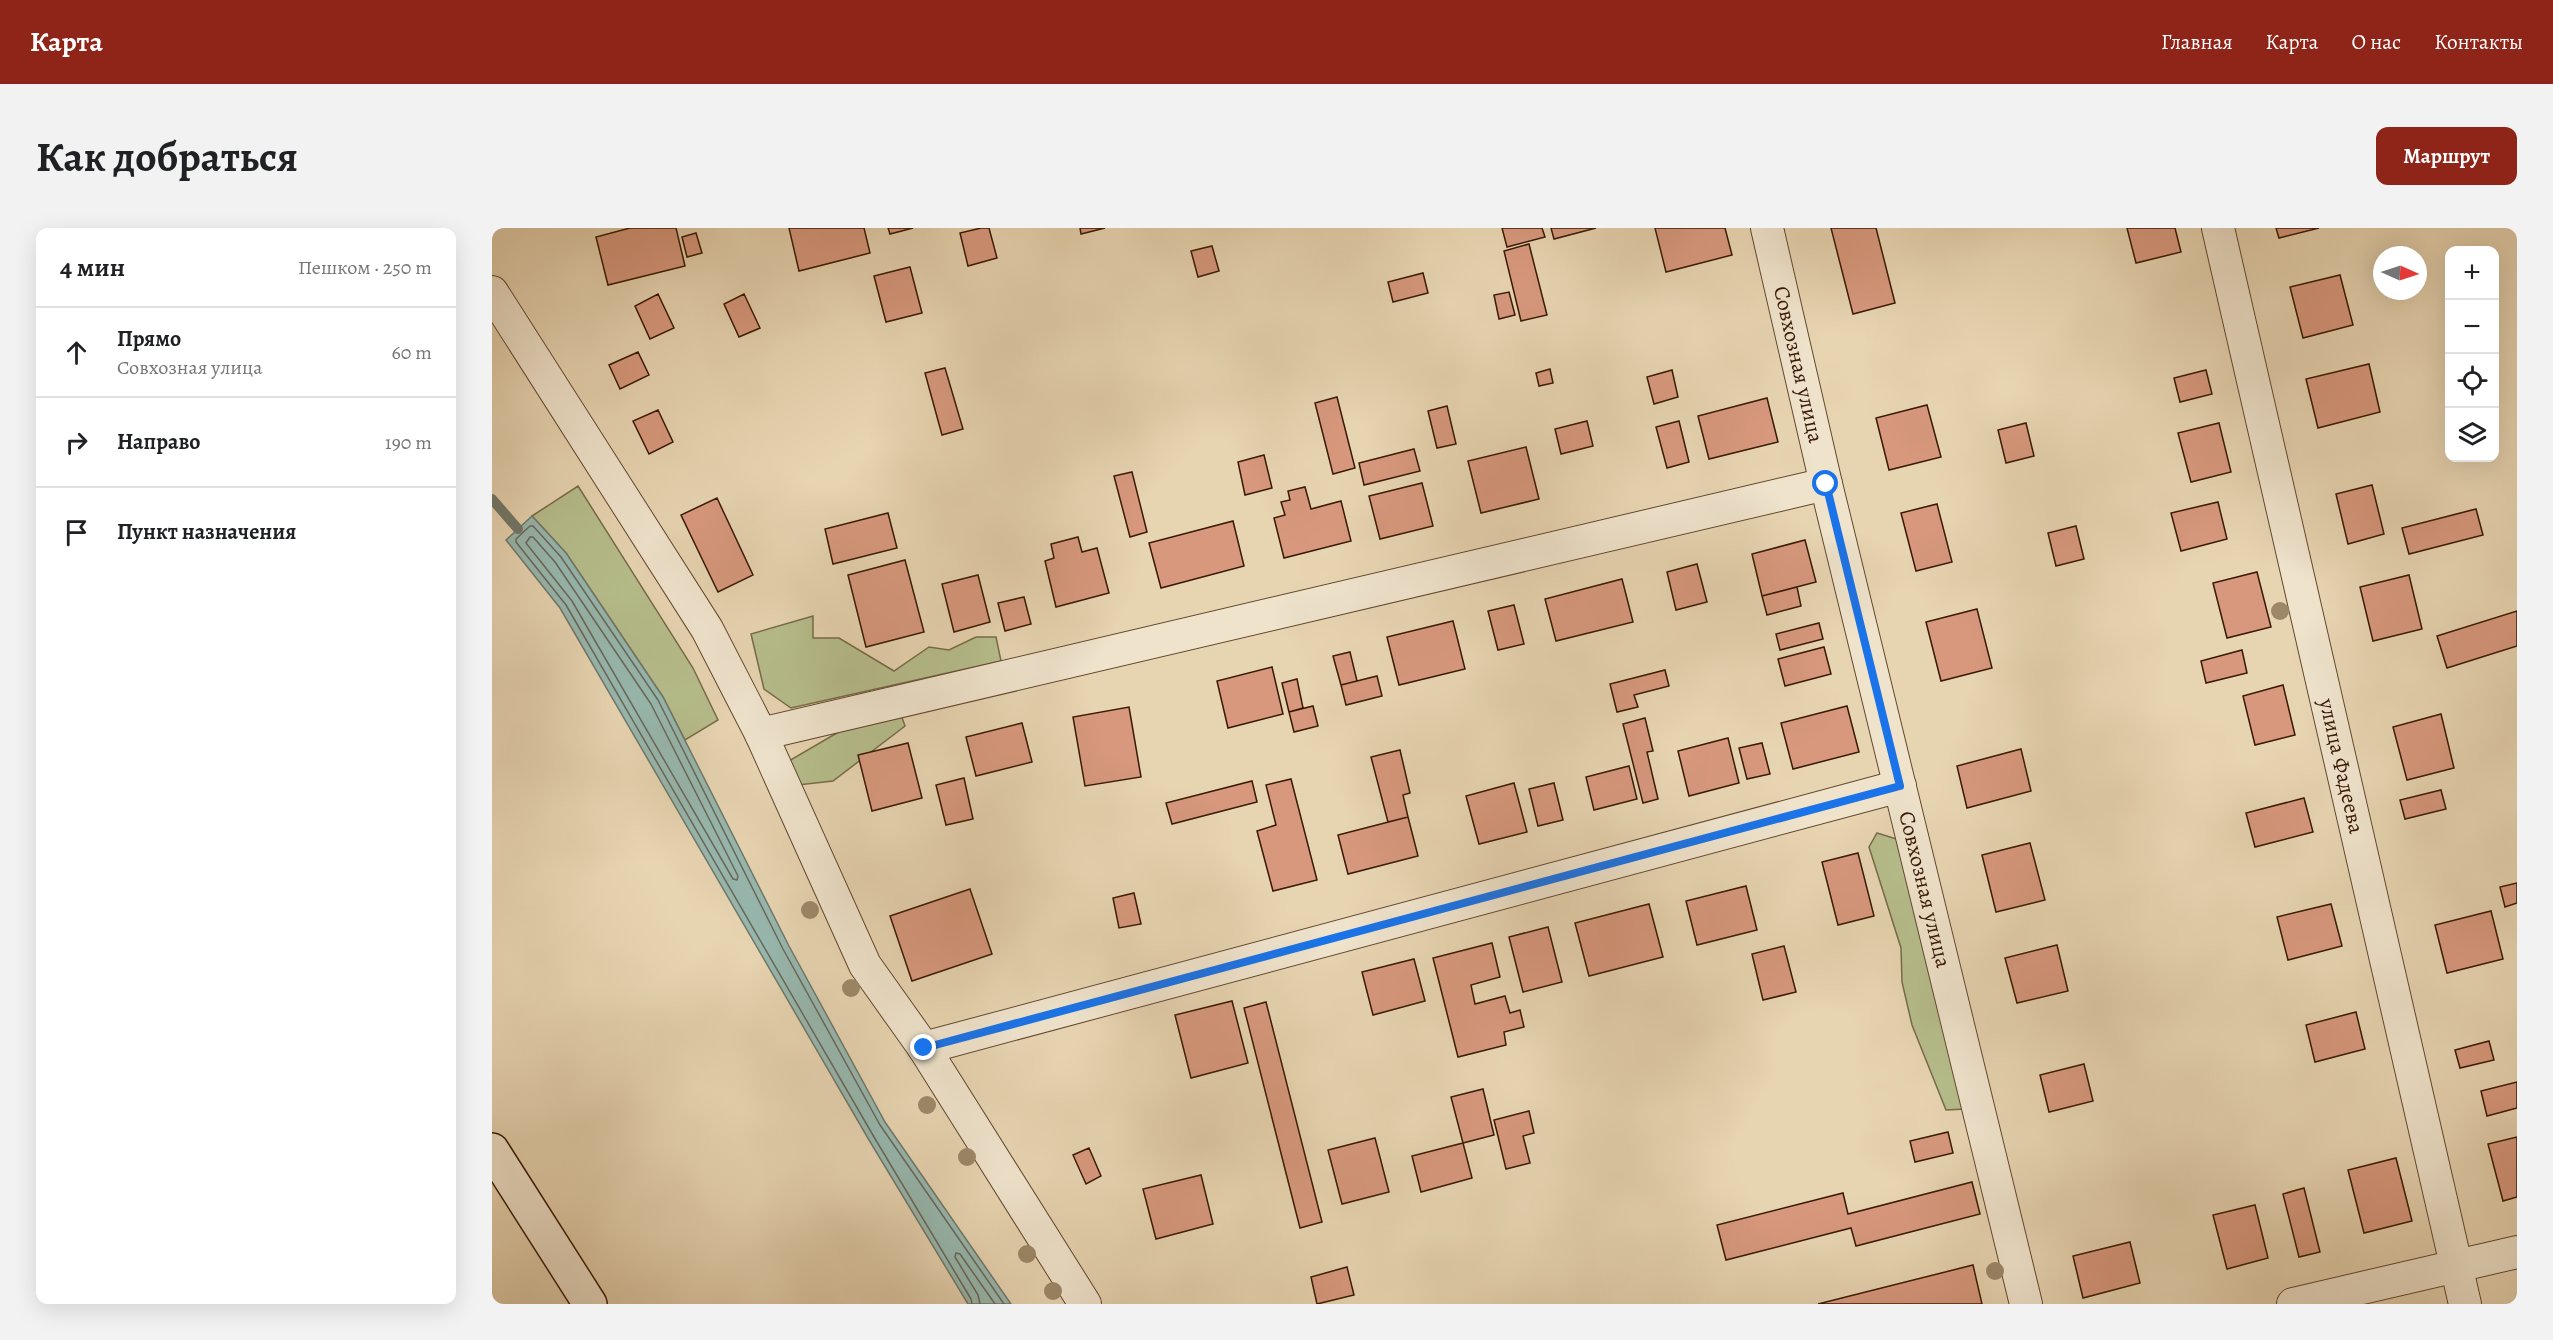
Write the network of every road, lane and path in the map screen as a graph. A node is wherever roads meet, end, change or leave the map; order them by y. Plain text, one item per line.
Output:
1 (1767, 228) edge
2 (2218, 228) edge
3 (492, 292) edge
4 (1826, 484) junction
5 (761, 734) junction
6 (1900, 786) junction
7 (924, 1048) junction
8 (492, 1150) edge
9 (2517, 1252) edge
10 (2456, 1266) junction
11 (590, 1304) edge
12 (1085, 1304) edge
13 (2026, 1304) edge
14 (2293, 1304) edge
15 (2465, 1304) edge

1 - 4 street, Совхозная улица
2 - 10 street, улица Фадеева
3 - 5 street
4 - 5 street
4 - 6 street, Совхозная улица
5 - 7 street
6 - 7 street
6 - 13 street, Совхозная улица
7 - 12 street
8 - 11 main road
9 - 10 street
10 - 14 street
10 - 15 street, улица Фадеева

